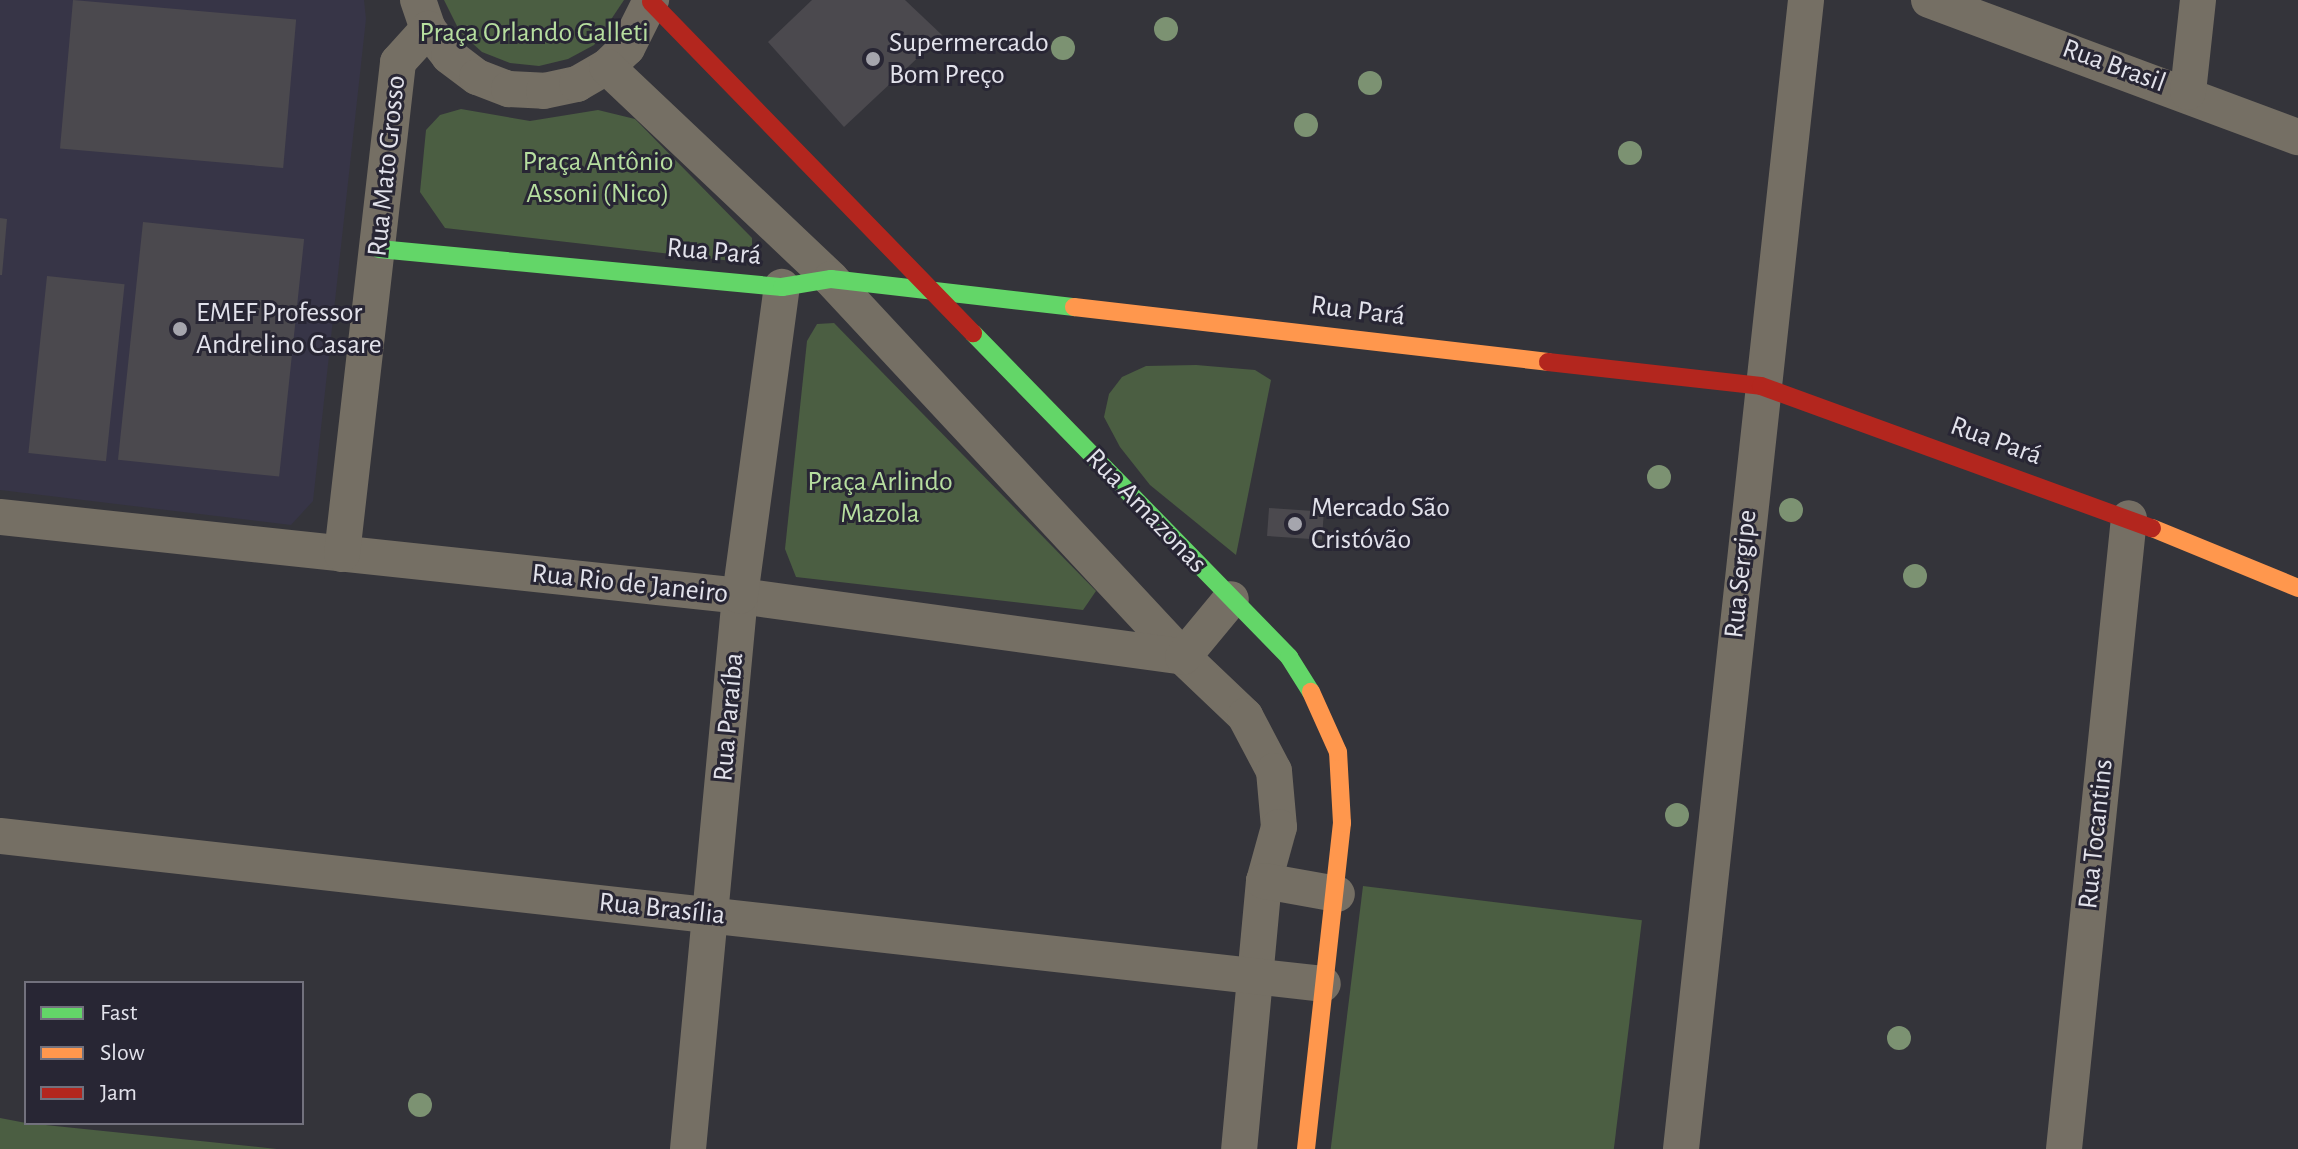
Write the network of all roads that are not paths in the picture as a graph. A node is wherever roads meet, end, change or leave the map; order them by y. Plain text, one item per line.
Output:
1 (1806, 0) edge
2 (1929, 0) edge
3 (2198, 0) edge
4 (651, 1) edge
5 (423, 14) edge
6 (607, 67) junction
7 (2188, 92) junction
8 (2298, 137) edge
9 (379, 249) junction
10 (831, 279) junction
11 (782, 287) junction
12 (932, 290) junction
13 (1761, 386) junction
14 (0, 517) edge
15 (2129, 518) junction
16 (342, 554) junction
17 (2298, 588) edge
18 (740, 596) junction
19 (1231, 599) junction
20 (1183, 657) junction
21 (0, 836) edge
22 (1264, 881) junction
23 (1337, 894) junction
24 (711, 915) junction
25 (1255, 977) junction
26 (1323, 984) junction
27 (688, 1149) edge
28 (1239, 1149) edge
29 (1306, 1149) edge
30 (1681, 1149) edge
31 (2064, 1149) edge

1 - 13 street, Rua Sergipe
2 - 7 street, Rua Brasil
3 - 7 street
4 - 6 street
4 - 12 street, Rua Amazonas
5 - 6 street
5 - 9 street, Rua Mato Grosso
6 - 10 street
7 - 8 street, Rua Brasil
9 - 11 street, Rua Pará
9 - 16 street, Rua Mato Grosso
10 - 11 street, Rua Pará
10 - 12 street, Rua Pará
10 - 20 street
11 - 18 street, Rua Paraíba
12 - 13 street, Rua Pará
12 - 19 street, Rua Amazonas
13 - 15 street, Rua Pará
13 - 30 street, Rua Sergipe
14 - 16 street, Rua Rio de Janeiro
15 - 17 street, Rua Pará
15 - 31 street, Rua Tocantins
16 - 18 street, Rua Rio de Janeiro
18 - 20 street, Rua Rio de Janeiro
18 - 24 street, Rua Paraíba
19 - 20 street
19 - 23 street, Rua Amazonas
20 - 22 street
21 - 24 street, Rua Brasília
22 - 23 street
22 - 25 street
23 - 26 street, Rua Amazonas
24 - 25 street, Rua Brasília
24 - 27 street, Rua Paraíba
25 - 26 street, Rua Brasília
25 - 28 street
26 - 29 street, Rua Amazonas

